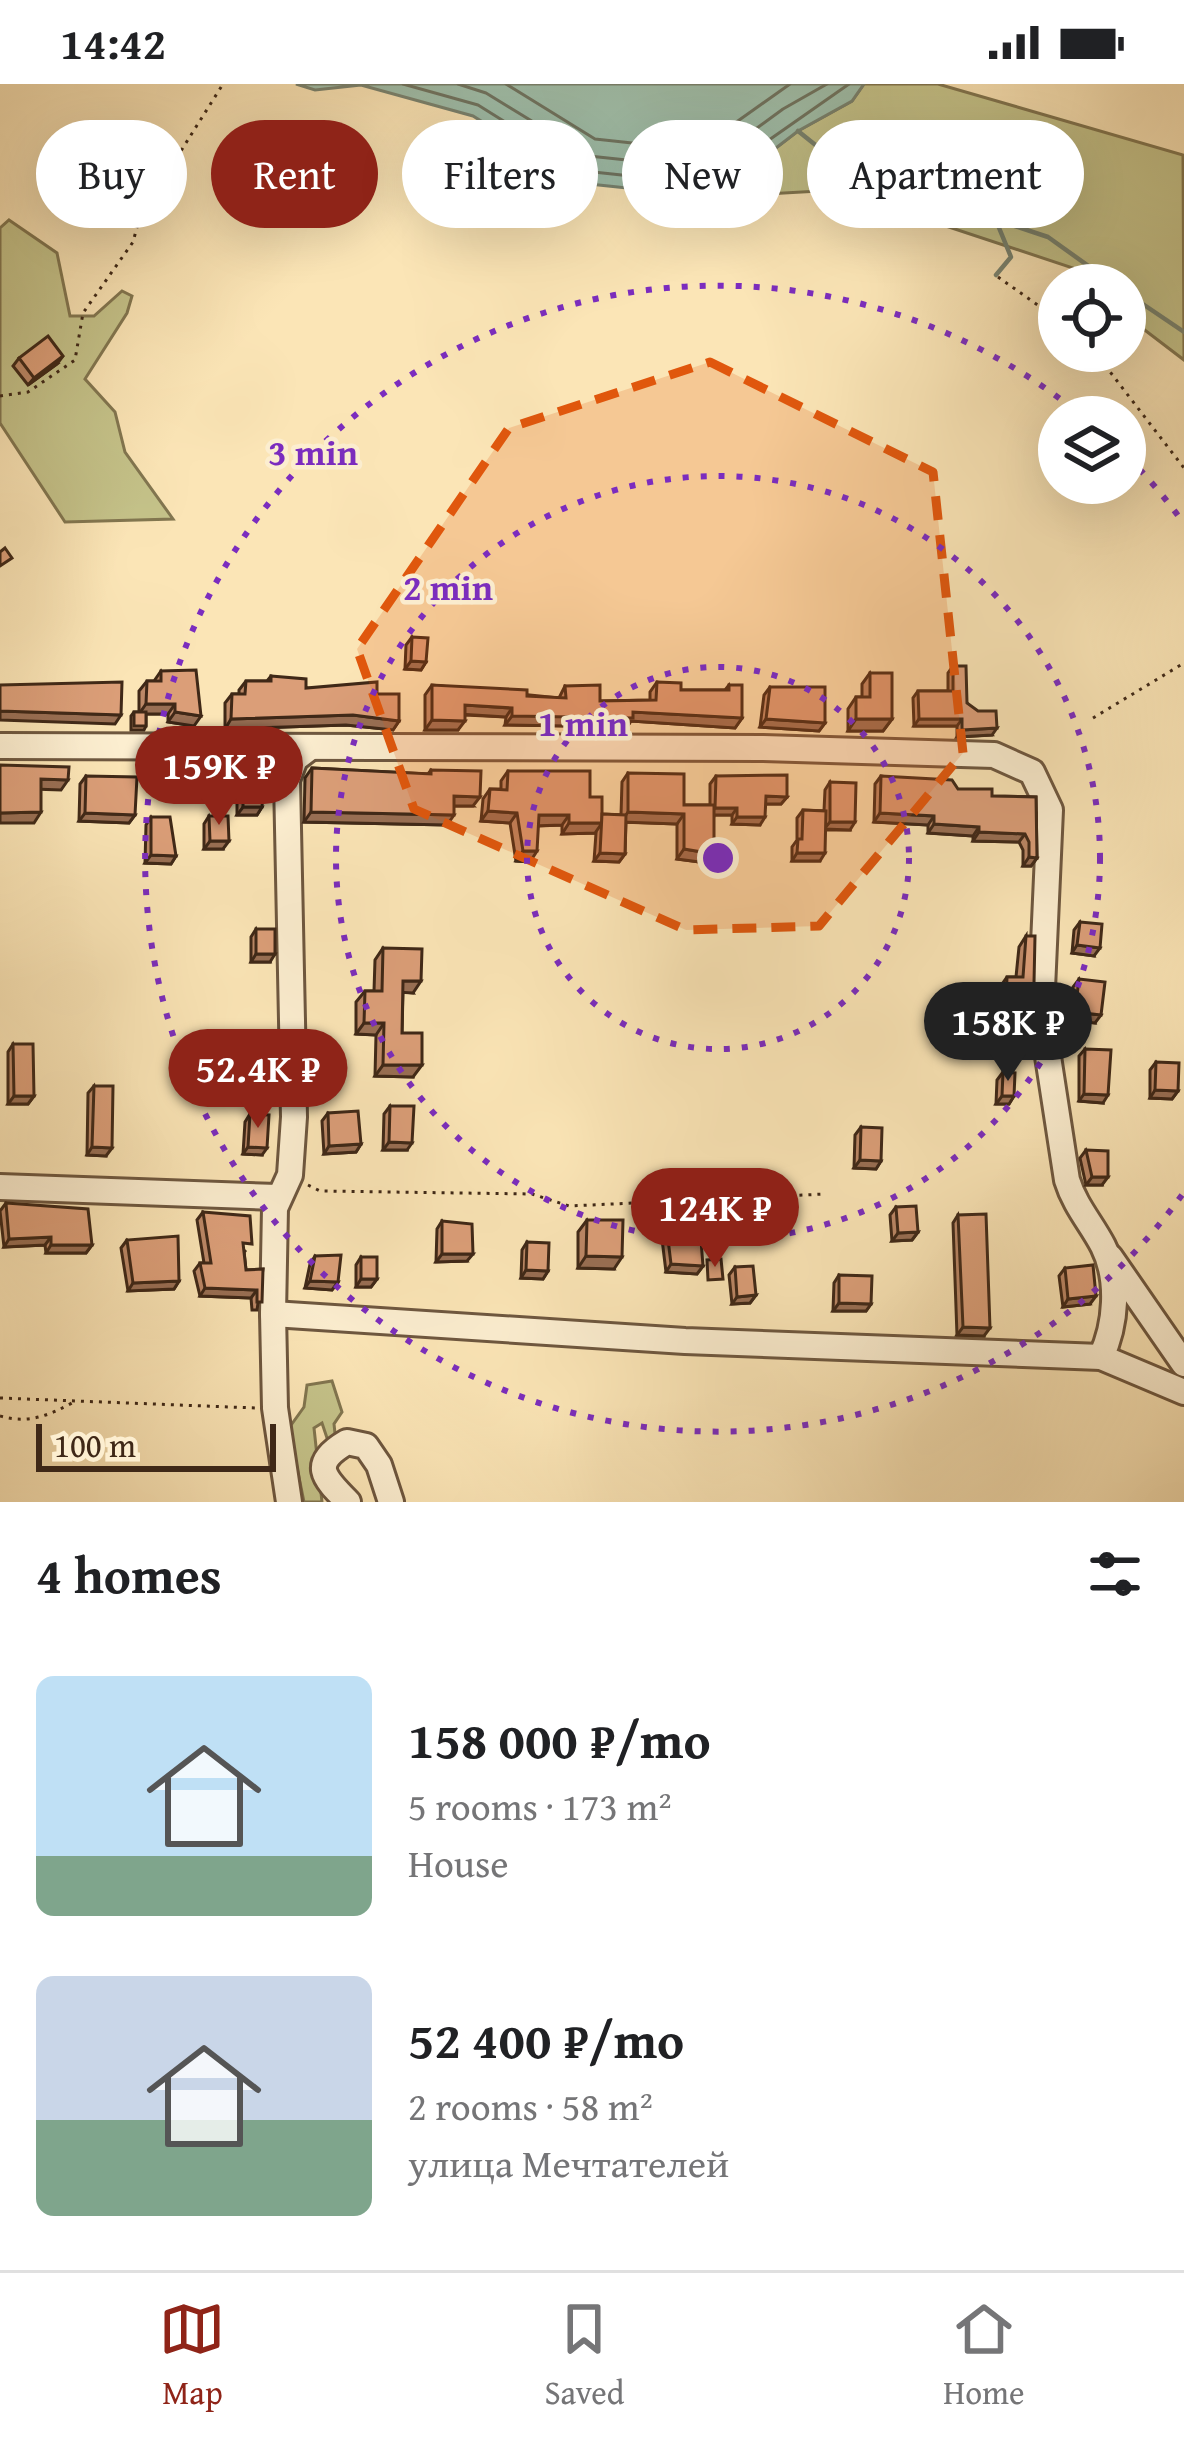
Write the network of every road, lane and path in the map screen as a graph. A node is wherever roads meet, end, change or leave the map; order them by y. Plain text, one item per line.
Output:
1 (223, 84) edge
2 (998, 277) dead end
3 (1038, 305) edge
4 (1110, 372) edge
5 (0, 396) edge
6 (1184, 468) edge
7 (1184, 663) edge
8 (1093, 718) dead end
9 (0, 746) edge
10 (260, 749) junction
11 (308, 749) junction
12 (287, 780) junction
13 (284, 1186) junction
14 (0, 1187) edge
15 (825, 1194) dead end
16 (1106, 1250) junction
17 (273, 1314) junction
18 (1101, 1357) junction
19 (1184, 1364) edge
20 (1184, 1392) edge
21 (0, 1398) edge
22 (75, 1401) junction
23 (275, 1408) junction
24 (0, 1416) edge
25 (379, 1465) junction
26 (346, 1499) edge
27 (290, 1502) edge
28 (391, 1502) edge

1 - 5 path
2 - 3 path
4 - 6 path
7 - 8 path
9 - 10 street
10 - 11 street
10 - 12 street
11 - 12 street
11 - 16 street
12 - 13 street
13 - 14 street
13 - 15 path
13 - 17 street
16 - 18 street
16 - 19 street
17 - 18 street
17 - 23 street
18 - 20 street
21 - 22 path
22 - 23 path
22 - 24 path
23 - 27 street
25 - 26 street
25 - 26 street
25 - 28 street

